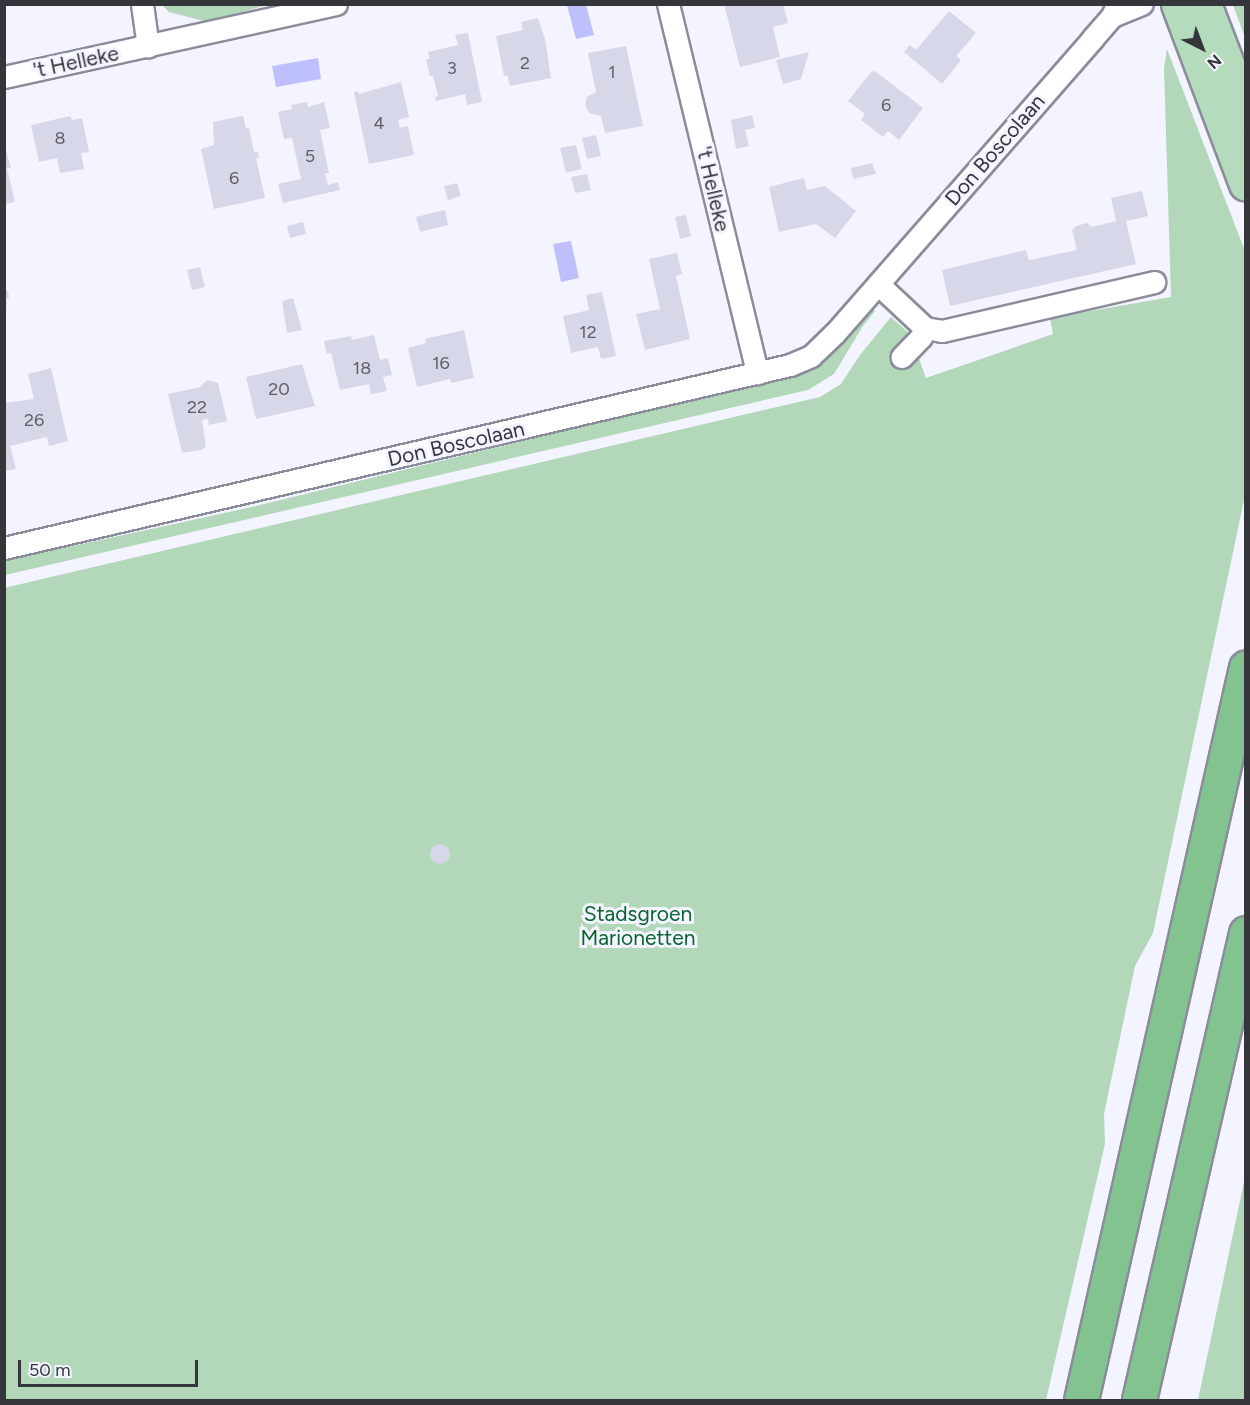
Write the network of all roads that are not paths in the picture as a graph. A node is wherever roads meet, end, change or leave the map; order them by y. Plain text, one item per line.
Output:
1 (142, 4) edge
2 (336, 4) edge
3 (668, 4) edge
4 (1142, 4) edge
5 (1178, 4) edge
6 (1204, 4) edge
7 (1115, 10) edge
8 (148, 46) junction
9 (4, 77) edge
10 (1232, 116) edge
11 (1245, 184) edge
12 (1154, 282) dead end
13 (878, 284) junction
14 (924, 328) junction
15 (902, 357) dead end
16 (757, 373) junction
17 (4, 548) edge
18 (1245, 667) edge
19 (1245, 933) edge
20 (1081, 1401) edge
21 (1139, 1401) edge

1 - 8 street, 't Helleke
2 - 8 street, 't Helleke
3 - 16 street, 't Helleke
4 - 7 street, Don Boscolaan
5 - 10 main road
6 - 10 main road
7 - 13 street, Don Boscolaan
8 - 9 street, 't Helleke
10 - 11 main road
12 - 14 street
13 - 14 street
13 - 16 street, Don Boscolaan
14 - 15 street
16 - 17 street, Don Boscolaan
18 - 20 highway
19 - 21 highway

